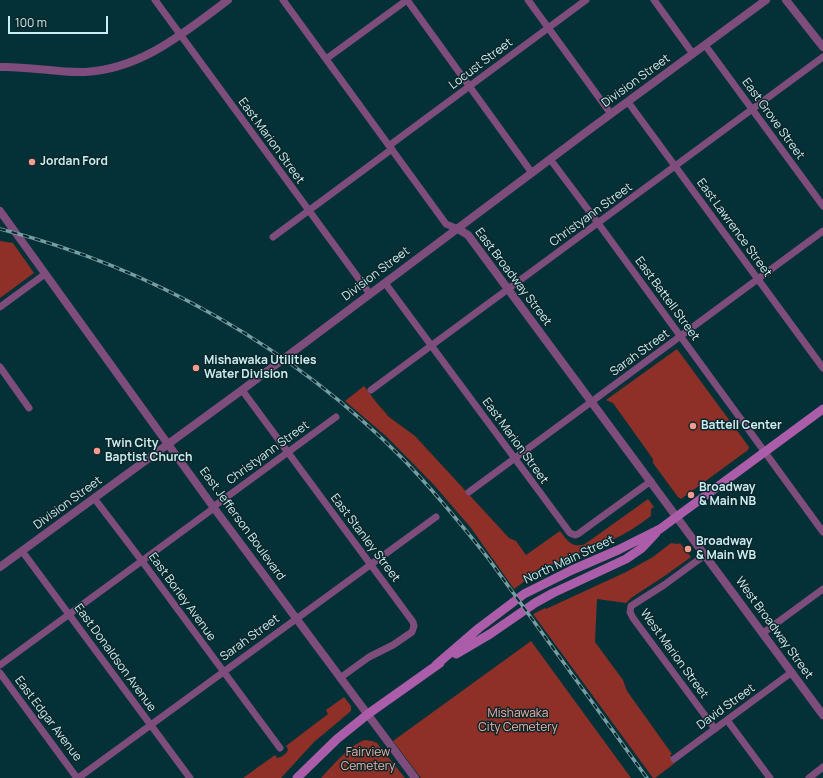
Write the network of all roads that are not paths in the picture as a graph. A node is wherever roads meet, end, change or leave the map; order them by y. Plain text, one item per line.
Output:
1 (155, 0) edge
2 (228, 0) edge
3 (283, 0) edge
4 (407, 0) edge
5 (528, 0) edge
6 (586, 0) edge
7 (654, 0) edge
8 (766, 0) edge
9 (786, 0) edge
10 (548, 27) junction
11 (180, 35) junction
12 (705, 45) junction
13 (823, 47) edge
14 (693, 54) junction
15 (823, 57) edge
16 (326, 59) junction
17 (0, 67) edge
18 (469, 86) junction
19 (628, 102) junction
20 (752, 109) junction
21 (611, 114) junction
22 (391, 147) junction
23 (550, 160) junction
24 (675, 166) junction
25 (532, 173) junction
26 (823, 206) edge
27 (0, 211) edge
28 (308, 211) junction
29 (598, 223) junction
30 (458, 229) junction
31 (823, 231) edge
32 (273, 236) dead end
33 (45, 274) junction
34 (758, 279) junction
35 (385, 283) junction
36 (508, 289) junction
37 (370, 294) junction
38 (0, 307) edge
39 (680, 337) junction
40 (431, 346) junction
41 (0, 367) edge
42 (823, 368) edge
43 (242, 390) junction
44 (371, 390) dead end
45 (592, 402) junction
46 (29, 408) dead end
47 (823, 409) edge
48 (336, 417) dead end
49 (168, 444) junction
50 (288, 452) junction
51 (765, 452) junction
52 (515, 459) junction
53 (651, 481) junction
54 (469, 492) dead end
55 (94, 498) junction
56 (214, 507) junction
57 (677, 516) junction
58 (436, 517) dead end
59 (660, 529) junction
60 (823, 532) edge
61 (22, 551) junction
62 (705, 555) junction
63 (142, 561) junction
64 (371, 564) junction
65 (0, 567) edge
66 (823, 589) edge
67 (69, 615) junction
68 (296, 619) junction
69 (763, 634) junction
70 (0, 665) edge
71 (436, 665) junction
72 (223, 671) junction
73 (792, 672) junction
74 (0, 673) edge
75 (340, 678) junction
76 (368, 714) junction
77 (823, 715) edge
78 (727, 720) junction
79 (151, 725) junction
80 (715, 729) junction
81 (280, 748) dead end
82 (674, 759) dead end
83 (823, 767) edge
84 (78, 778) edge
85 (190, 778) edge
86 (297, 778) edge
87 (415, 778) edge
88 (770, 778) edge
89 (809, 778) edge

1 - 11 street, East Marion Street
2 - 11 street
3 - 16 street, East Broadway Street
4 - 16 street
4 - 18 street
5 - 10 street
6 - 10 street, Locust Street
7 - 14 street
8 - 12 street, Division Street
9 - 13 street
10 - 18 street, Locust Street
10 - 21 street
11 - 17 street
11 - 28 street, East Marion Street
12 - 14 street, Division Street
12 - 20 street, East Grove Street
14 - 19 street, Division Street
15 - 20 street, Christyann Street
16 - 22 street, East Broadway Street
18 - 22 street, Locust Street
18 - 25 street
19 - 21 street, Division Street
19 - 24 street, East Lawrence Street
20 - 24 street, Christyann Street
20 - 26 street, East Grove Street
21 - 23 street, Division Street
22 - 28 street, Locust Street
22 - 30 street, East Broadway Street
23 - 25 street, Division Street
23 - 29 street, East Battell Street
24 - 29 street, Christyann Street
24 - 34 street, East Lawrence Street
25 - 30 street, Division Street
27 - 33 street, East Jefferson Boulevard
28 - 32 street, Locust Street
28 - 37 street, East Marion Street
29 - 36 street, Christyann Street
29 - 39 street, East Battell Street
30 - 35 street, Division Street
30 - 36 street, East Broadway Street
31 - 34 street, Sarah Street
33 - 38 street
33 - 49 street, East Jefferson Boulevard
34 - 39 street, Sarah Street
34 - 42 street, East Lawrence Street
35 - 37 street, Division Street
35 - 40 street, East Marion Street
36 - 40 street, Christyann Street
36 - 45 street, East Broadway Street
37 - 43 street, Division Street
39 - 45 street, Sarah Street
39 - 51 street, East Battell Street
40 - 44 street, Christyann Street
40 - 52 street, East Marion Street
41 - 46 street
43 - 49 street, Division Street
43 - 50 street, East Stanley Street
45 - 52 street, Sarah Street
45 - 53 street, East Broadway Street
47 - 51 main road, North Main Street
48 - 50 street, Christyann Street
49 - 55 street, Division Street
49 - 56 street, East Jefferson Boulevard
50 - 56 street, Christyann Street
50 - 64 street, East Stanley Street
51 - 57 main road, North Main Street
51 - 60 street, East Battell Street
52 - 53 street, East Marion Street
52 - 54 street, Sarah Street
53 - 57 street, East Broadway Street
55 - 61 street, Division Street
55 - 63 street, East Borley Avenue
56 - 63 street, Christyann Street
56 - 68 street, East Jefferson Boulevard
57 - 59 main road, North Main Street
57 - 62 street, West Broadway Street
58 - 64 street, Sarah Street
59 - 71 main road, North Main Street
59 - 71 main road, North Main Street
61 - 65 street, Division Street
61 - 67 street, East Donaldson Avenue
62 - 69 street, West Broadway Street
62 - 80 street, West Marion Street
63 - 67 street, Christyann Street
63 - 72 street, East Borley Avenue
64 - 68 street, Sarah Street
64 - 75 street, East Stanley Street
66 - 69 street
67 - 70 street, Christyann Street
67 - 79 street, East Donaldson Avenue
68 - 72 street, Sarah Street
68 - 75 street, East Jefferson Boulevard
69 - 73 street, West Broadway Street
71 - 76 main road, North Main Street
72 - 79 street, Sarah Street
72 - 81 street, East Borley Avenue
73 - 77 street, West Broadway Street
73 - 78 street, David Street
74 - 84 street, East Edgar Avenue
75 - 76 street, East Jefferson Boulevard
76 - 86 main road, North Main Street
76 - 87 street, East Jefferson Boulevard
78 - 80 street, David Street
78 - 88 street
79 - 84 street, Sarah Street
79 - 85 street, East Donaldson Avenue
80 - 82 street, David Street
83 - 89 street

